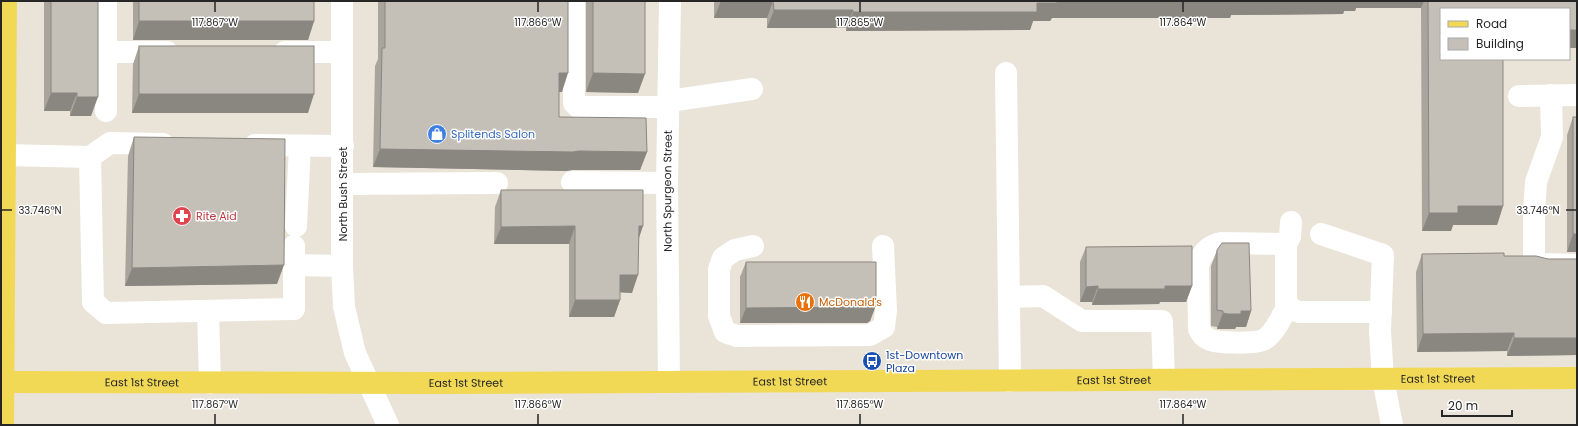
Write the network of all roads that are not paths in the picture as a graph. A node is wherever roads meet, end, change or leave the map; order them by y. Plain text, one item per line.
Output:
1 (6, 1) edge
2 (106, 1) edge
3 (342, 1) edge
4 (574, 1) edge
5 (670, 1) edge
6 (106, 52) junction
7 (184, 52) edge
8 (262, 52) edge
9 (342, 52) junction
10 (1006, 73) dead end
11 (752, 89) dead end
12 (1551, 95) junction
13 (1577, 95) edge
14 (1519, 96) dead end
15 (3, 97) edge
16 (669, 104) junction
17 (106, 111) dead end
18 (181, 144) edge
19 (236, 145) edge
20 (300, 146) junction
21 (343, 146) junction
22 (4, 155) junction
23 (90, 157) junction
24 (572, 182) dead end
25 (496, 183) dead end
26 (667, 183) junction
27 (343, 184) junction
28 (1291, 222) dead end
29 (1321, 234) dead end
30 (1286, 244) junction
31 (295, 246) junction
32 (752, 246) dead end
33 (883, 246) dead end
34 (1577, 265) edge
35 (342, 266) junction
36 (1009, 297) junction
37 (1288, 306) junction
38 (208, 310) junction
39 (1381, 312) junction
40 (1577, 378) edge
41 (1383, 379) junction
42 (1164, 380) junction
43 (1010, 381) junction
44 (2, 382) edge
45 (669, 382) junction
46 (210, 383) junction
47 (369, 383) junction
48 (3, 425) edge
49 (388, 425) edge
50 (1392, 425) edge

1 - 15 main road
2 - 6 street
3 - 9 street, North Bush Street
4 - 16 street
5 - 16 street, North Spurgeon Street
6 - 7 street
6 - 17 street
8 - 9 street
9 - 21 street, North Bush Street
10 - 36 street
11 - 16 street
12 - 13 street
12 - 14 street
12 - 34 street
15 - 22 main road
16 - 26 street, North Spurgeon Street
18 - 23 street
19 - 20 street
20 - 21 street
20 - 31 street
21 - 27 street, North Bush Street
22 - 23 street
22 - 44 main road
23 - 38 street
24 - 26 street
25 - 27 street
26 - 45 street, North Spurgeon Street
27 - 35 street, North Bush Street
28 - 30 street
29 - 39 street
30 - 37 street
30 - 37 street
31 - 35 street
31 - 38 street
32 - 33 street
35 - 47 street, North Bush Street
36 - 42 street
36 - 43 street
37 - 39 street
38 - 46 street
39 - 41 street
40 - 41 main road, East 1st Street
41 - 42 main road, East 1st Street
41 - 50 street
42 - 43 main road, East 1st Street
43 - 45 main road, East 1st Street
44 - 46 main road, East 1st Street
44 - 48 main road
45 - 47 main road, East 1st Street
46 - 47 main road, East 1st Street
47 - 49 street, North Bush Street

